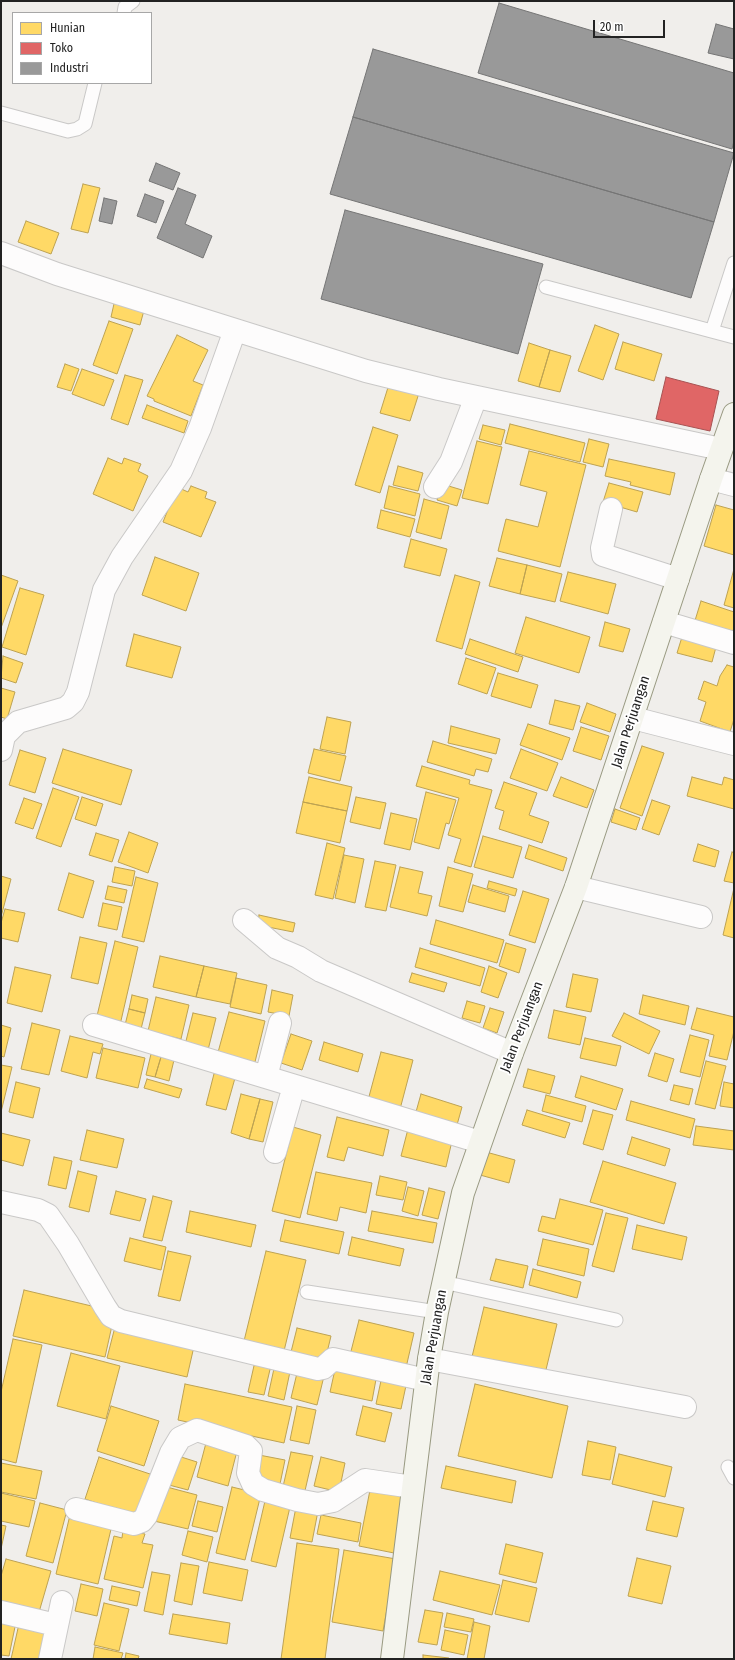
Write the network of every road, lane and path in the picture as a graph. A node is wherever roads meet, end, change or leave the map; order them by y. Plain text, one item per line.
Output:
1 (133, 1) edge
2 (124, 12) edge
3 (95, 84) edge
4 (1, 114) edge
5 (1, 253) edge
6 (734, 264) edge
7 (546, 286) dead end
8 (235, 330) junction
9 (712, 330) junction
10 (734, 337) edge
11 (476, 397) junction
12 (734, 414) edge
13 (721, 449) junction
14 (711, 479) junction
15 (734, 485) edge
16 (435, 487) dead end
17 (612, 509) dead end
18 (678, 579) junction
19 (664, 622) junction
20 (734, 642) edge
21 (633, 718) junction
22 (734, 744) edge
23 (1, 750) edge
24 (576, 887) junction
25 (701, 917) dead end
26 (244, 920) dead end
27 (280, 1023) dead end
28 (94, 1025) dead end
29 (512, 1053) junction
30 (266, 1077) junction
31 (294, 1086) junction
32 (480, 1142) junction
33 (275, 1152) dead end
34 (1, 1202) edge
35 (443, 1282) junction
36 (307, 1292) dead end
37 (437, 1312) junction
38 (616, 1320) dead end
39 (428, 1369) junction
40 (685, 1407) dead end
41 (413, 1487) junction
42 (76, 1509) dead end
43 (62, 1602) dead end
44 (1, 1612) edge
45 (56, 1625) junction
46 (50, 1659) edge
47 (392, 1659) edge

1 - 2 lane
3 - 4 lane
5 - 8 street
6 - 9 lane
7 - 9 lane
8 - 11 street
8 - 23 street
9 - 10 lane
11 - 13 street
11 - 16 street
12 - 13 street, Jalan Perjuangan
13 - 14 street, Jalan Perjuangan
14 - 15 street
14 - 18 street, Jalan Perjuangan
17 - 18 street
18 - 19 street, Jalan Perjuangan
19 - 20 street
19 - 21 street, Jalan Perjuangan
21 - 22 street
21 - 24 street, Jalan Perjuangan
24 - 25 street
24 - 29 street, Jalan Perjuangan
26 - 29 street
27 - 30 street
28 - 30 street
29 - 32 street, Jalan Perjuangan
30 - 31 street
31 - 32 street
31 - 33 street
32 - 35 street, Jalan Perjuangan
34 - 39 street
35 - 37 street, Jalan Perjuangan
35 - 38 lane
36 - 37 lane
37 - 39 street, Jalan Perjuangan
39 - 40 street
39 - 41 street, Jalan Perjuangan
41 - 42 street
41 - 47 street, Jalan Perjuangan
43 - 45 street
44 - 45 street
45 - 46 street

